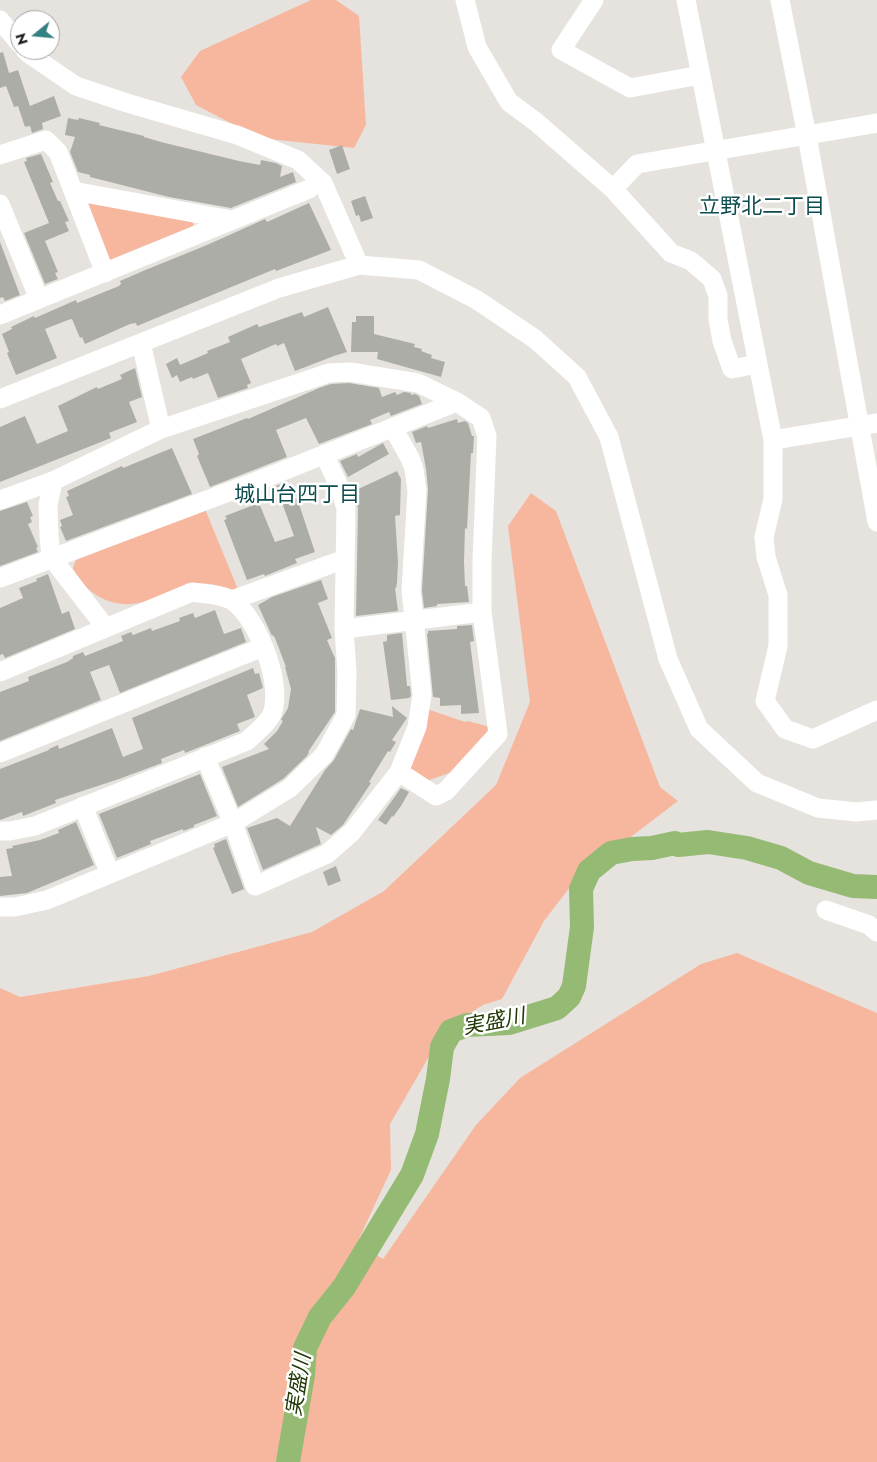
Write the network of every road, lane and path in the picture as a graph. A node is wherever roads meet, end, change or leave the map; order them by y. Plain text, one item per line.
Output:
1 (465, 0) edge
2 (594, 0) edge
3 (686, 0) edge
4 (780, 0) edge
5 (0, 20) edge
6 (10, 38) edge
7 (38, 60) edge
8 (700, 75) junction
9 (877, 123) edge
10 (807, 136) junction
11 (715, 151) junction
12 (0, 156) edge
13 (309, 189) dead end
14 (613, 189) junction
15 (73, 191) junction
16 (0, 204) edge
17 (232, 220) junction
18 (359, 265) junction
19 (104, 273) junction
20 (39, 299) junction
21 (0, 315) edge
22 (141, 343) junction
23 (757, 364) junction
24 (0, 399) edge
25 (457, 402) junction
26 (869, 425) edge
27 (393, 428) junction
28 (161, 429) junction
29 (773, 440) junction
30 (324, 454) junction
31 (53, 481) junction
32 (0, 500) edge
33 (877, 522) edge
34 (51, 557) junction
35 (345, 559) junction
36 (0, 578) edge
37 (232, 600) junction
38 (482, 612) junction
39 (415, 620) junction
40 (106, 628) junction
41 (344, 629) junction
42 (263, 647) junction
43 (0, 672) edge
44 (877, 710) edge
45 (0, 753) edge
46 (206, 757) junction
47 (399, 772) junction
48 (83, 806) junction
49 (877, 810) edge
50 (233, 823) junction
51 (0, 831) edge
52 (110, 874) junction
53 (0, 907) edge
54 (826, 910) dead end
55 (874, 925) edge

1 - 14 street
2 - 8 street
3 - 8 street
4 - 10 street
5 - 6 street
7 - 18 street
8 - 11 street
9 - 10 street
10 - 11 street
10 - 26 street
11 - 14 street
11 - 23 street
12 - 15 street
13 - 17 street
14 - 23 street
15 - 17 street
15 - 19 street
16 - 20 street
17 - 19 street
18 - 22 street
18 - 49 street
19 - 20 street
20 - 21 street
22 - 24 street
22 - 28 street
23 - 29 street
25 - 27 street
25 - 28 street
25 - 38 street
26 - 29 street
26 - 33 street
27 - 30 street
27 - 39 street
28 - 31 street
29 - 44 street
30 - 34 street
30 - 35 street
31 - 32 street
31 - 34 street
34 - 36 street
34 - 40 street
35 - 37 street
35 - 41 street
37 - 40 street
37 - 42 street
38 - 39 street
38 - 47 street
39 - 41 street
39 - 47 street
40 - 43 street
41 - 50 street
42 - 45 street
42 - 46 street
46 - 48 street
46 - 50 street
47 - 50 street
48 - 51 street
48 - 52 street
50 - 52 street
52 - 53 street
54 - 55 street

